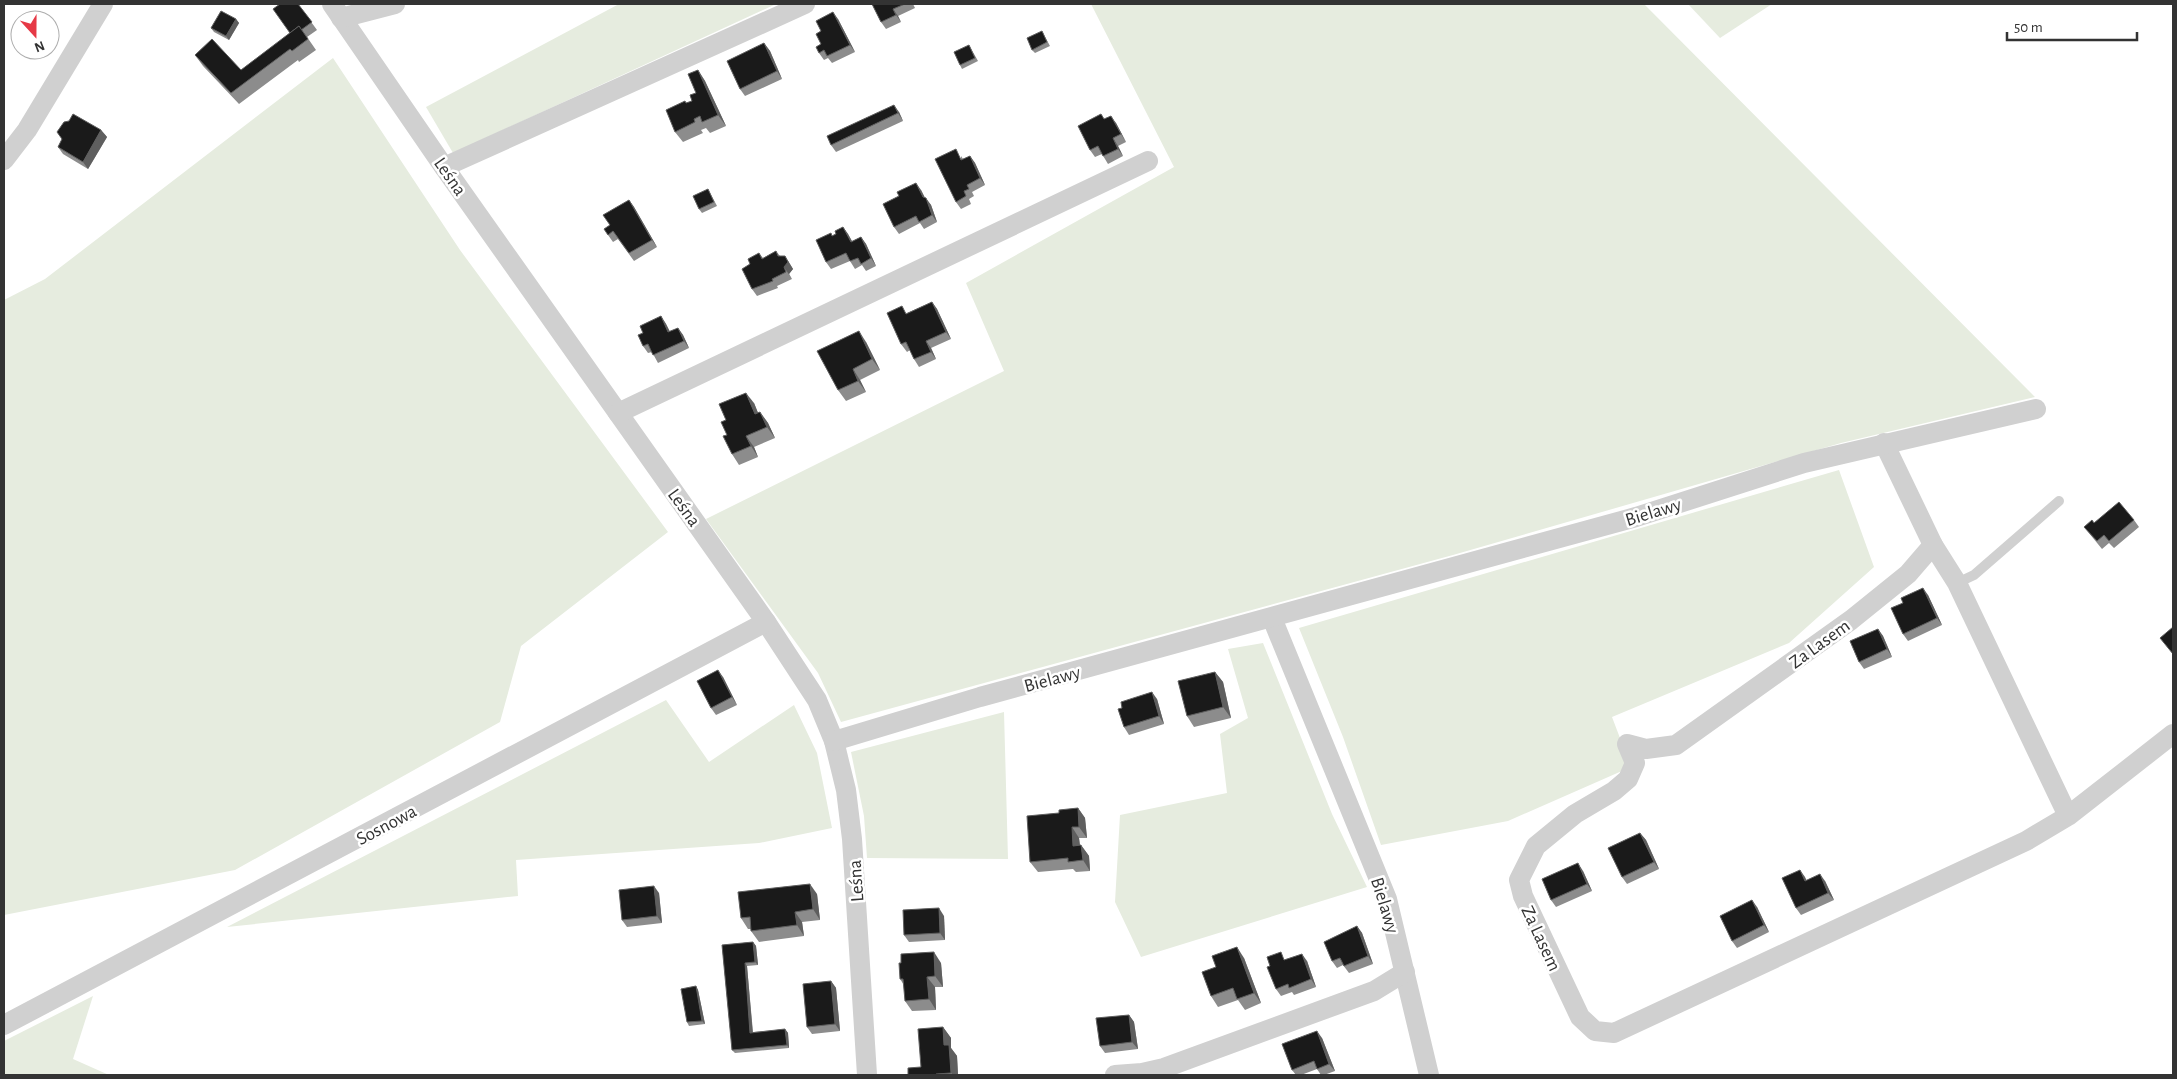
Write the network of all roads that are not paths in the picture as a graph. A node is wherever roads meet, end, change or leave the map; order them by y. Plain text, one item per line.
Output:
1 (103, 4) edge
2 (396, 4) edge
3 (805, 4) edge
4 (337, 11) edge
5 (4, 160) edge
6 (1148, 161) dead end
7 (444, 167) junction
8 (2036, 409) dead end
9 (618, 413) junction
10 (1884, 443) junction
11 (2059, 500) dead end
12 (1933, 544) junction
13 (1957, 582) junction
14 (1272, 618) junction
15 (766, 622) junction
16 (2173, 734) edge
17 (834, 741) junction
18 (2068, 816) junction
19 (1404, 972) junction
20 (4, 1025) edge
21 (868, 1075) edge
22 (1115, 1075) edge
23 (1429, 1075) edge

1 - 5 street
2 - 4 street
3 - 7 street
4 - 7 street, Leśna
6 - 9 street
7 - 9 street, Leśna
8 - 10 street, Bielawy
9 - 15 street, Leśna
10 - 12 street
10 - 14 street, Bielawy
11 - 13 lane
12 - 13 street
12 - 18 street, Za Lasem
13 - 18 street
14 - 17 street, Bielawy
14 - 19 street, Bielawy
15 - 17 street, Leśna
15 - 20 street, Sosnowa
16 - 18 street, Za Lasem
17 - 21 street, Leśna
19 - 22 street
19 - 23 street, Bielawy

